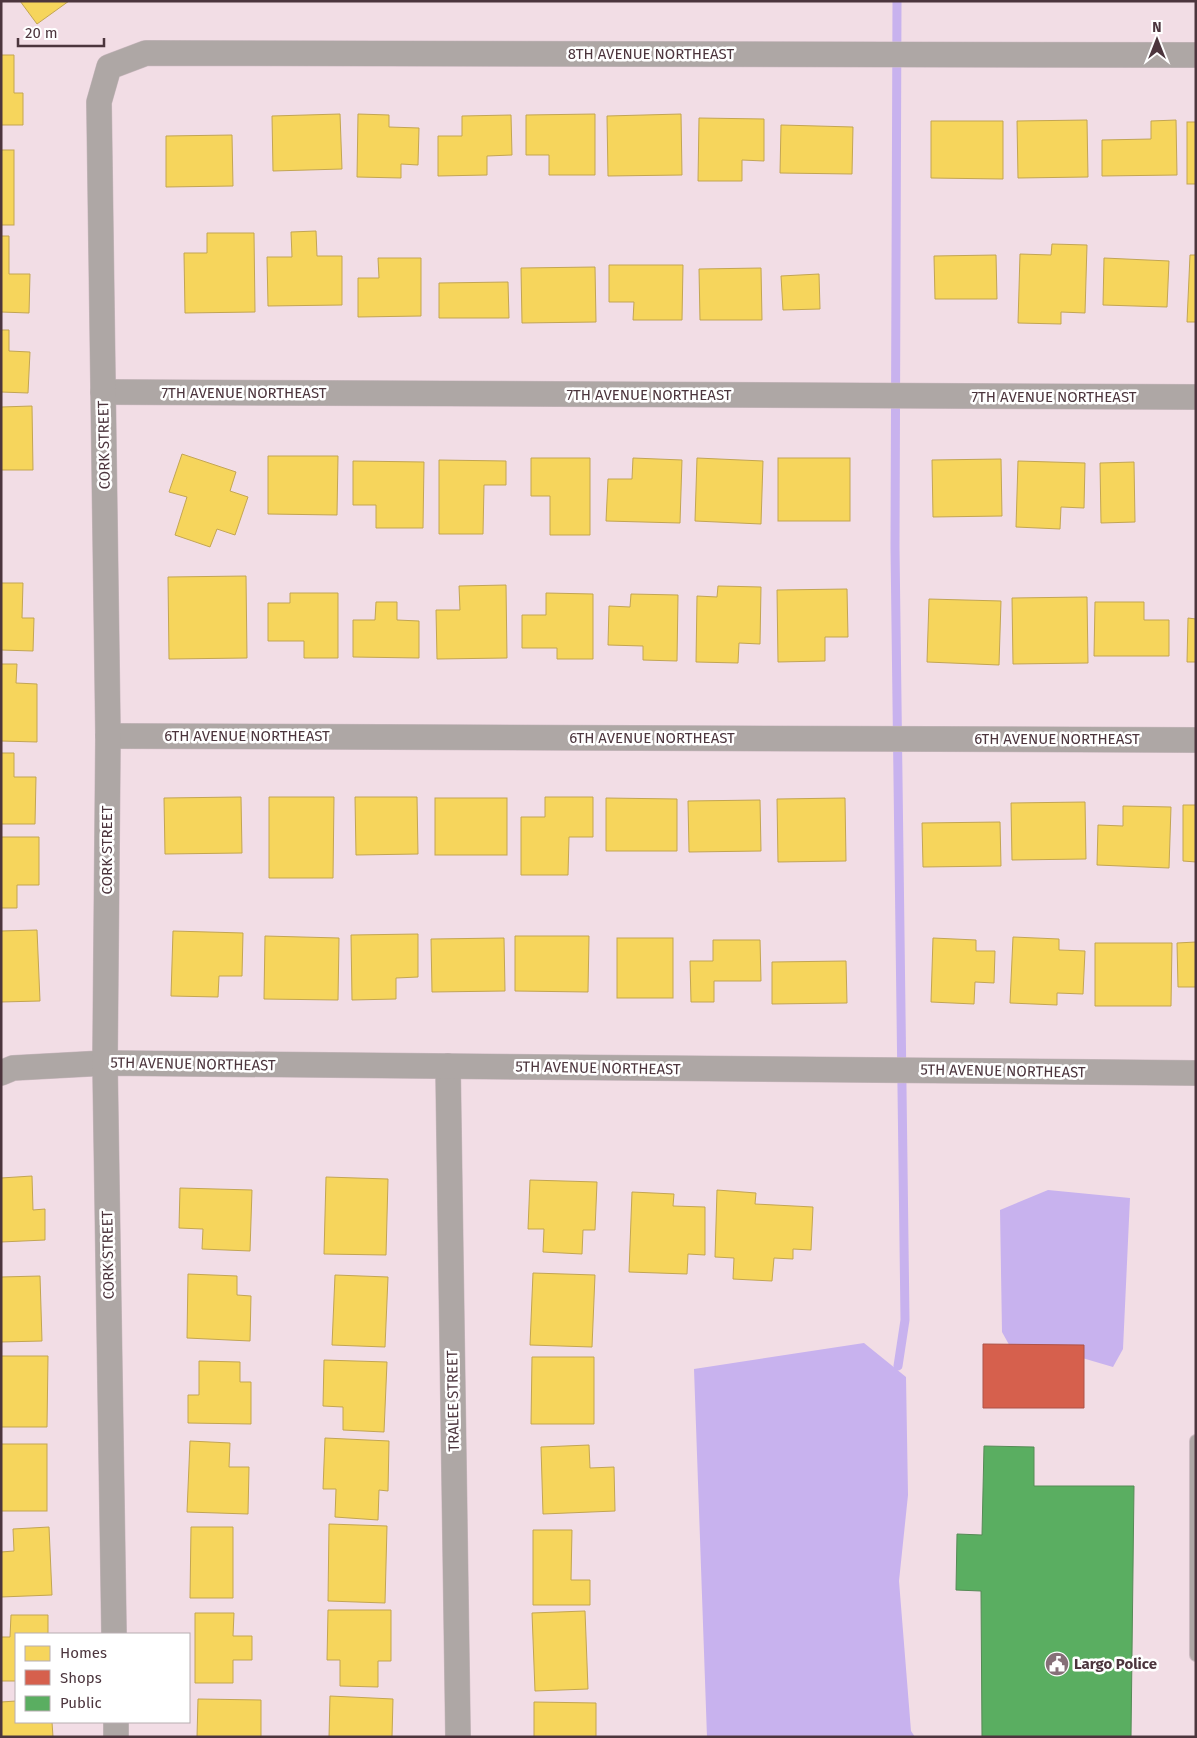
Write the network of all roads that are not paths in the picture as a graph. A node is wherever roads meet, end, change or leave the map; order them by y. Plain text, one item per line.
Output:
1 (1196, 56) edge
2 (109, 67) joint
3 (103, 392) junction
4 (1196, 397) edge
5 (108, 736) junction
6 (1196, 740) edge
7 (105, 1063) junction
8 (448, 1066) junction
9 (1196, 1073) edge
10 (1, 1074) edge
11 (1196, 1441) edge
12 (114, 1633) edge
13 (1196, 1655) edge
14 (116, 1723) edge
15 (116, 1737) edge
16 (458, 1737) edge

1 - 2 street, 8TH AVENUE NORTHEAST
2 - 3 street, CORK STREET
3 - 4 street, 7TH AVENUE NORTHEAST
3 - 5 street, CORK STREET
5 - 6 street, 6TH AVENUE NORTHEAST
5 - 7 street, CORK STREET
7 - 8 street, 5TH AVENUE NORTHEAST
7 - 10 street, 5TH AVENUE NORTHEAST
7 - 12 street, CORK STREET
8 - 9 street, 5TH AVENUE NORTHEAST
8 - 16 street, TRALEE STREET
11 - 13 lane
14 - 15 street

